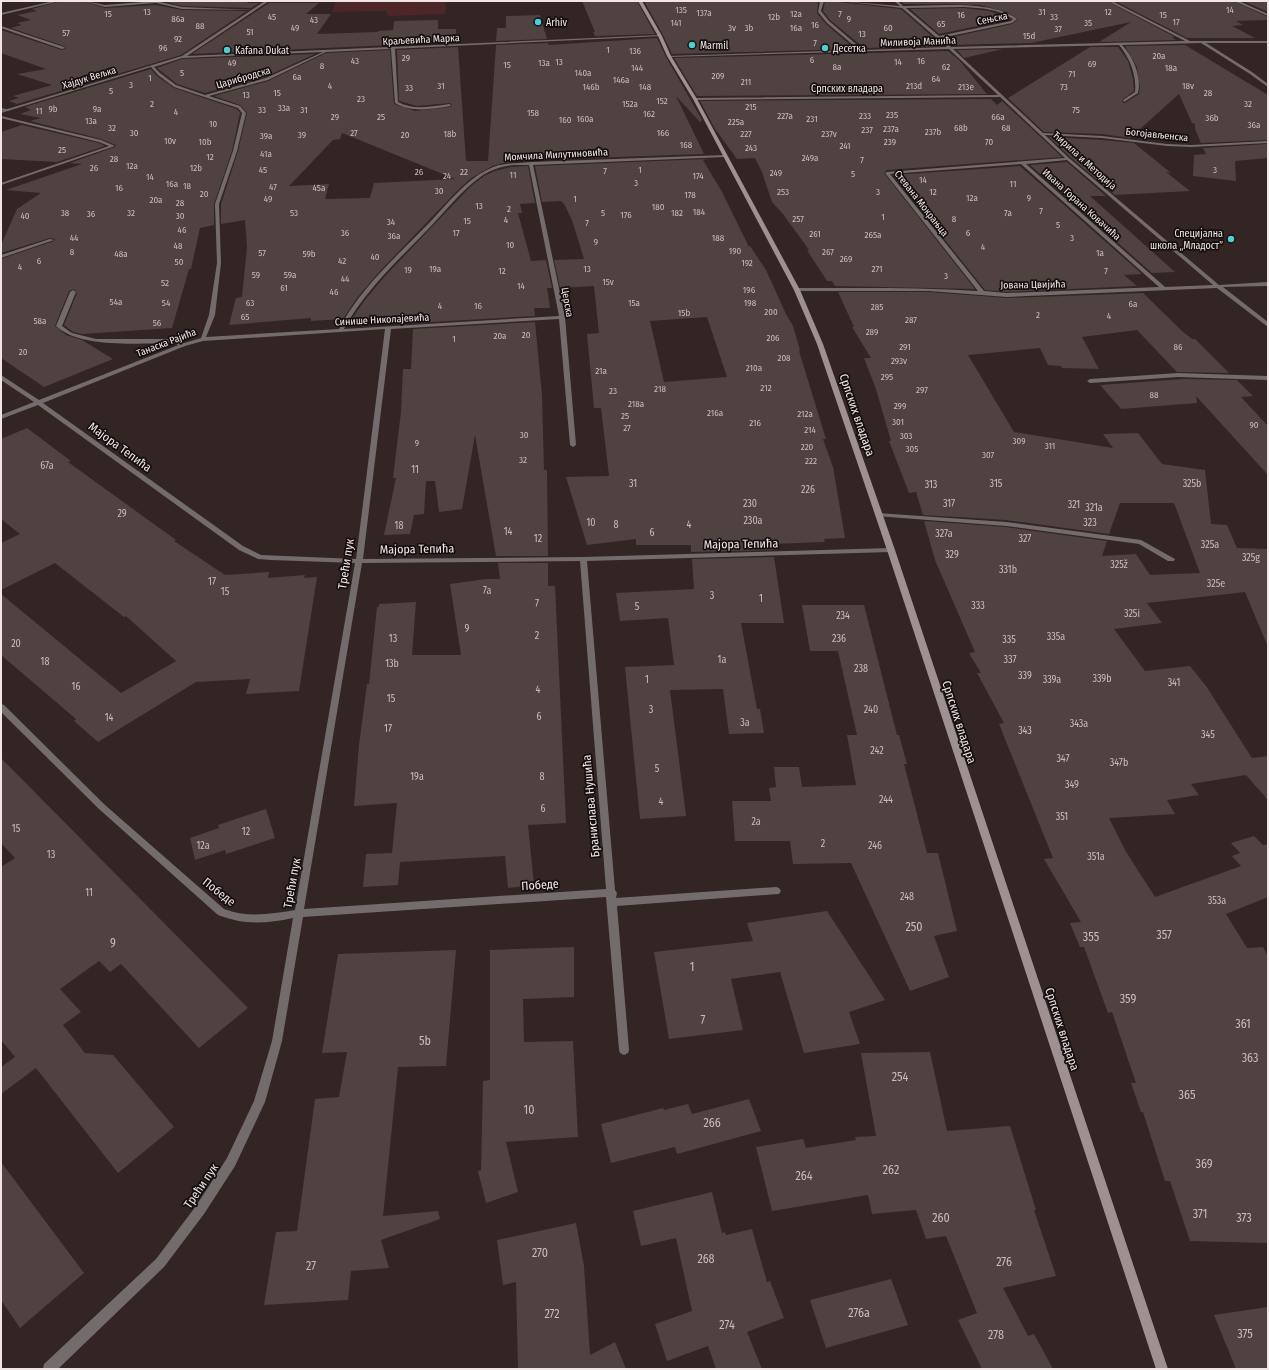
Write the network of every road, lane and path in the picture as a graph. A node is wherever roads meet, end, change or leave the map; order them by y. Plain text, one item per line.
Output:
1 (58, 1) edge
2 (86, 1) edge
3 (267, 1) edge
4 (640, 1) edge
5 (822, 1) edge
6 (840, 1) edge
7 (896, 1) edge
8 (1110, 1) edge
9 (1236, 1) edge
10 (901, 6) junction
11 (254, 10) junction
12 (1, 14) edge
13 (1268, 15) edge
14 (1, 27) edge
15 (660, 36) junction
16 (938, 37) junction
17 (1190, 42) junction
18 (1201, 42) junction
19 (1268, 42) edge
20 (1120, 44) junction
21 (63, 48) dead end
22 (948, 48) junction
23 (393, 49) junction
24 (326, 51) junction
25 (862, 51) junction
26 (669, 56) junction
27 (182, 57) junction
28 (152, 66) junction
29 (1268, 86) edge
30 (206, 95) junction
31 (999, 96) junction
32 (695, 99) junction
33 (1124, 101) dead end
34 (450, 105) dead end
35 (1, 109) edge
36 (8, 110) junction
37 (1, 112) edge
38 (1, 117) edge
39 (1043, 134) junction
40 (1268, 142) edge
41 (725, 156) junction
42 (1068, 159) junction
43 (532, 163) junction
44 (1022, 163) junction
45 (1, 184) edge
46 (52, 240) dead end
47 (1, 258) edge
48 (1268, 284) edge
49 (1218, 286) junction
50 (797, 290) junction
51 (1164, 290) junction
52 (73, 292) dead end
53 (982, 292) junction
54 (562, 317) junction
55 (1268, 325) edge
56 (388, 328) junction
57 (342, 330) junction
58 (203, 339) junction
59 (183, 345) junction
60 (1, 378) edge
61 (1268, 378) edge
62 (1090, 381) dead end
63 (38, 402) junction
64 (1, 417) edge
65 (573, 445) dead end
66 (878, 514) junction
67 (891, 550) junction
68 (583, 559) junction
69 (1171, 559) dead end
70 (359, 561) junction
71 (1, 707) edge
72 (776, 891) dead end
73 (612, 897) junction
74 (299, 913) junction
75 (624, 1050) dead end
76 (49, 1369) edge
77 (1162, 1369) edge

1 - 12 street
2 - 11 street
3 - 11 street
4 - 15 main road, Српских владара
5 - 25 street
6 - 10 street, Сењска
7 - 10 street, Ћирила и Методија
8 - 17 street
9 - 13 street
10 - 16 street, Ћирила и Методија
10 - 16 street, Сењска
11 - 27 street
14 - 21 street
15 - 23 street, Краљевића Марка
15 - 26 main road, Српских владара
16 - 22 street, Ћирила и Методија
17 - 18 street, Миливоја Манића
17 - 20 street, Миливоја Манића
18 - 19 street, Миливоја Манића
18 - 29 street
20 - 22 street, Миливоја Манића
20 - 33 street
22 - 25 street, Миливоја Манића
22 - 31 street, Ћирила и Методија
23 - 24 street, Краљевића Марка
23 - 34 street
24 - 27 street, Краљевића Марка
24 - 30 street, Царибродска
25 - 26 street, Миливоја Манића
26 - 32 main road, Српских владара
27 - 28 street, Хајдук Вељка
28 - 30 street, Танаска Рајића
28 - 36 street, Хајдук Вељка
30 - 58 street, Танаска Рајића
31 - 32 street, Српских владара
31 - 39 street, Ћирила и Методија
32 - 41 main road, Српских владара
35 - 36 street
36 - 37 street, Хајдук Вељка
38 - 45 street
39 - 40 street, Богојављенска
39 - 42 street, Ћирила и Методија
41 - 43 street, Момчила Милутиновића
41 - 50 main road, Српских владара
42 - 44 street, Ивана Горана Ковачића
42 - 49 street, Ћирила и Методија
43 - 54 street, Церска
43 - 57 street, Момчила Милутиновића
44 - 51 street, Ивана Горана Ковачића
44 - 53 street, Стевана Мокрањца
46 - 47 street
48 - 49 street, Јована Цвијића
49 - 51 street, Јована Цвијића
49 - 55 street, Ћирила и Методија
50 - 53 street, Јована Цвијића
50 - 66 main road, Српских владара
51 - 53 street, Јована Цвијића
52 - 59 street
54 - 56 street, Синише Николајевића
54 - 65 street, Церска
56 - 57 street, Синише Николајевића
56 - 70 street, Трећи пук
57 - 58 street, Синише Николајевића
58 - 59 street, Танаска Рајића
59 - 63 street, Танаска Рајића
60 - 63 street, Мајора Тепића
61 - 62 street
63 - 64 street, Танаска Рајића
63 - 70 street, Мајора Тепића
66 - 67 main road, Српских владара
66 - 69 street
67 - 68 street, Мајора Тепића
67 - 77 main road, Српских владара
68 - 70 street, Мајора Тепића
68 - 73 street, Бранислава Нушића
70 - 74 street, Трећи пук
71 - 74 street, Победе
72 - 73 street, Победе
73 - 74 street, Победе
73 - 75 street, Бранислава Нушића
74 - 76 street, Трећи пук

